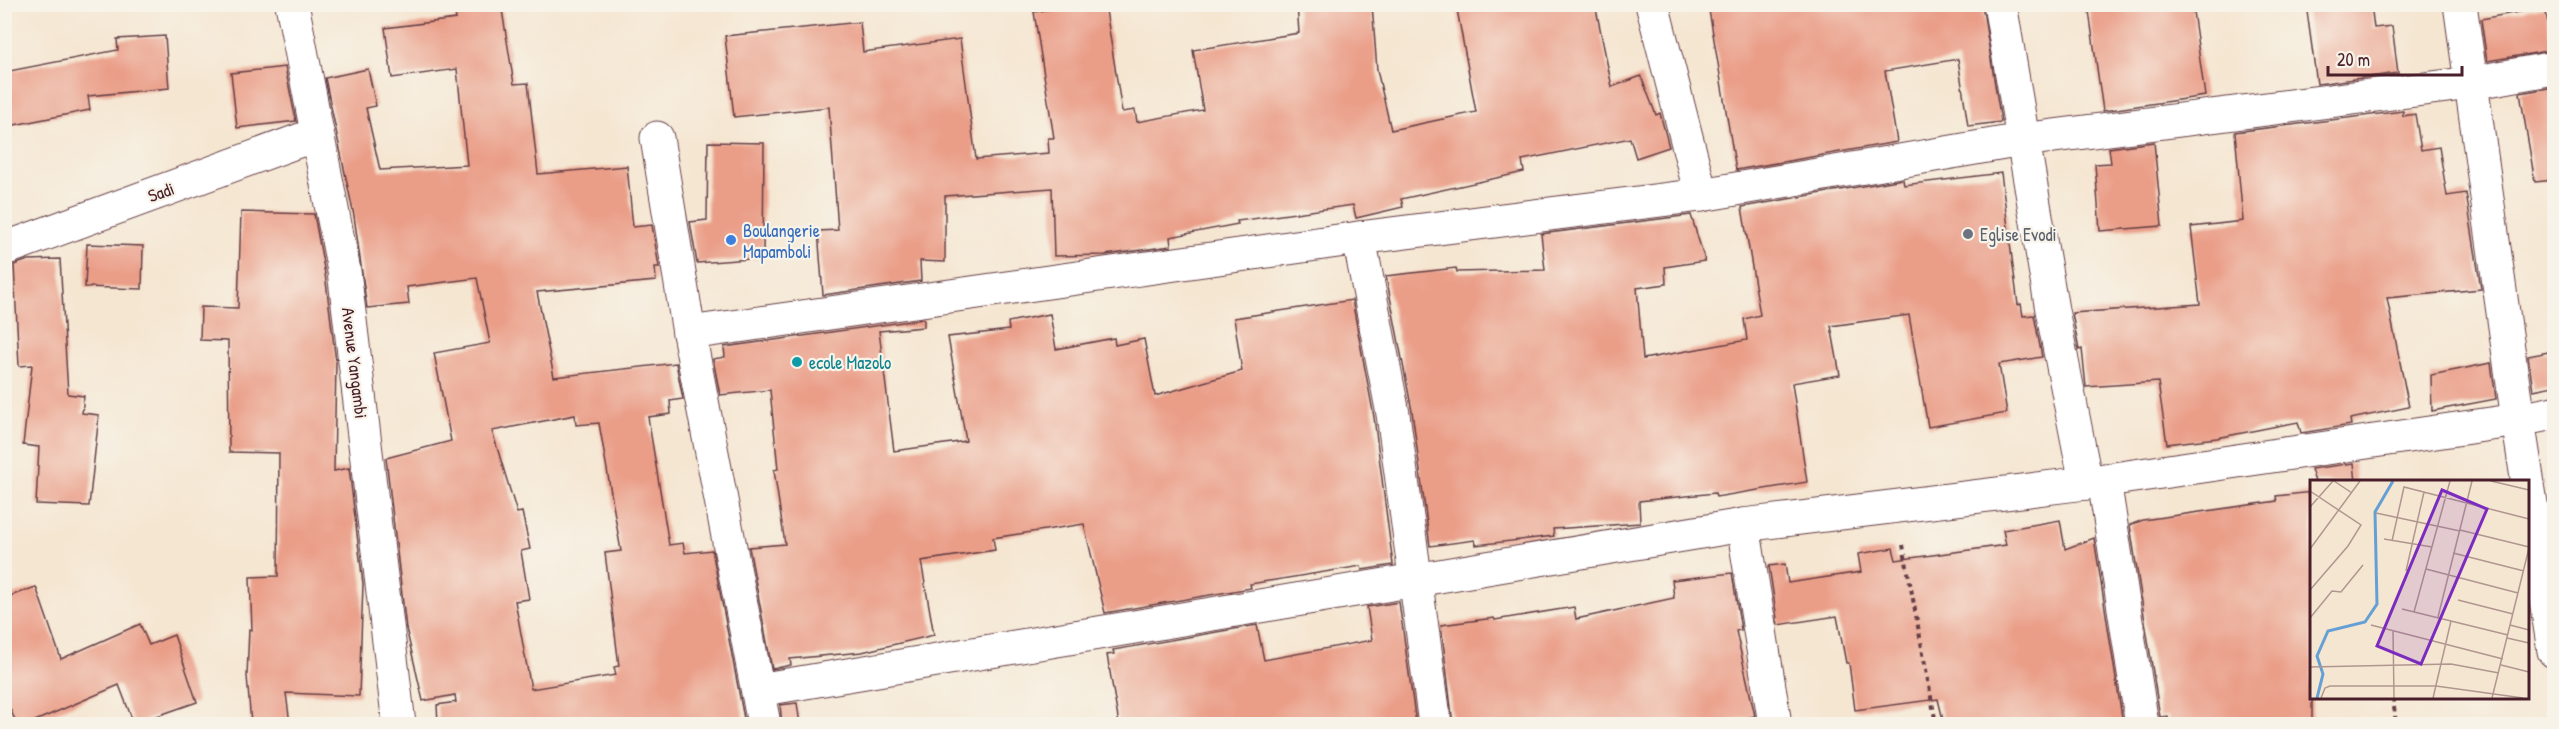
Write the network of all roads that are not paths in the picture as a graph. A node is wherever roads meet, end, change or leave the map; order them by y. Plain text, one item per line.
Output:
1 (292, 4) edge
2 (1652, 4) edge
3 (2001, 4) edge
4 (2460, 4) edge
5 (2554, 68) edge
6 (2471, 83) junction
7 (317, 134) junction
8 (657, 138) dead end
9 (2022, 140) junction
10 (1701, 195) junction
11 (1359, 238) junction
12 (4, 249) edge
13 (689, 333) junction
14 (2554, 413) edge
15 (2518, 420) junction
16 (2527, 480) edge
17 (2095, 482) junction
18 (2529, 491) edge
19 (1743, 525) junction
20 (1414, 579) junction
21 (2554, 651) edge
22 (758, 690) junction
23 (399, 724) edge
24 (764, 724) edge
25 (1435, 724) edge
26 (1775, 724) edge
27 (2142, 724) edge

1 - 7 street, Avenue Yangambi
2 - 10 street
3 - 9 street
4 - 6 street
5 - 6 street
6 - 9 street
6 - 15 street
7 - 12 street, Sadi
7 - 23 street, Avenue Yangambi
8 - 13 street
9 - 10 street
9 - 17 street
10 - 11 street
11 - 13 street
11 - 20 street
13 - 22 street
14 - 15 street
15 - 16 street
15 - 17 street
17 - 19 street
17 - 27 street
18 - 21 street
19 - 20 street
19 - 26 street
20 - 22 street
20 - 25 street
22 - 24 street

